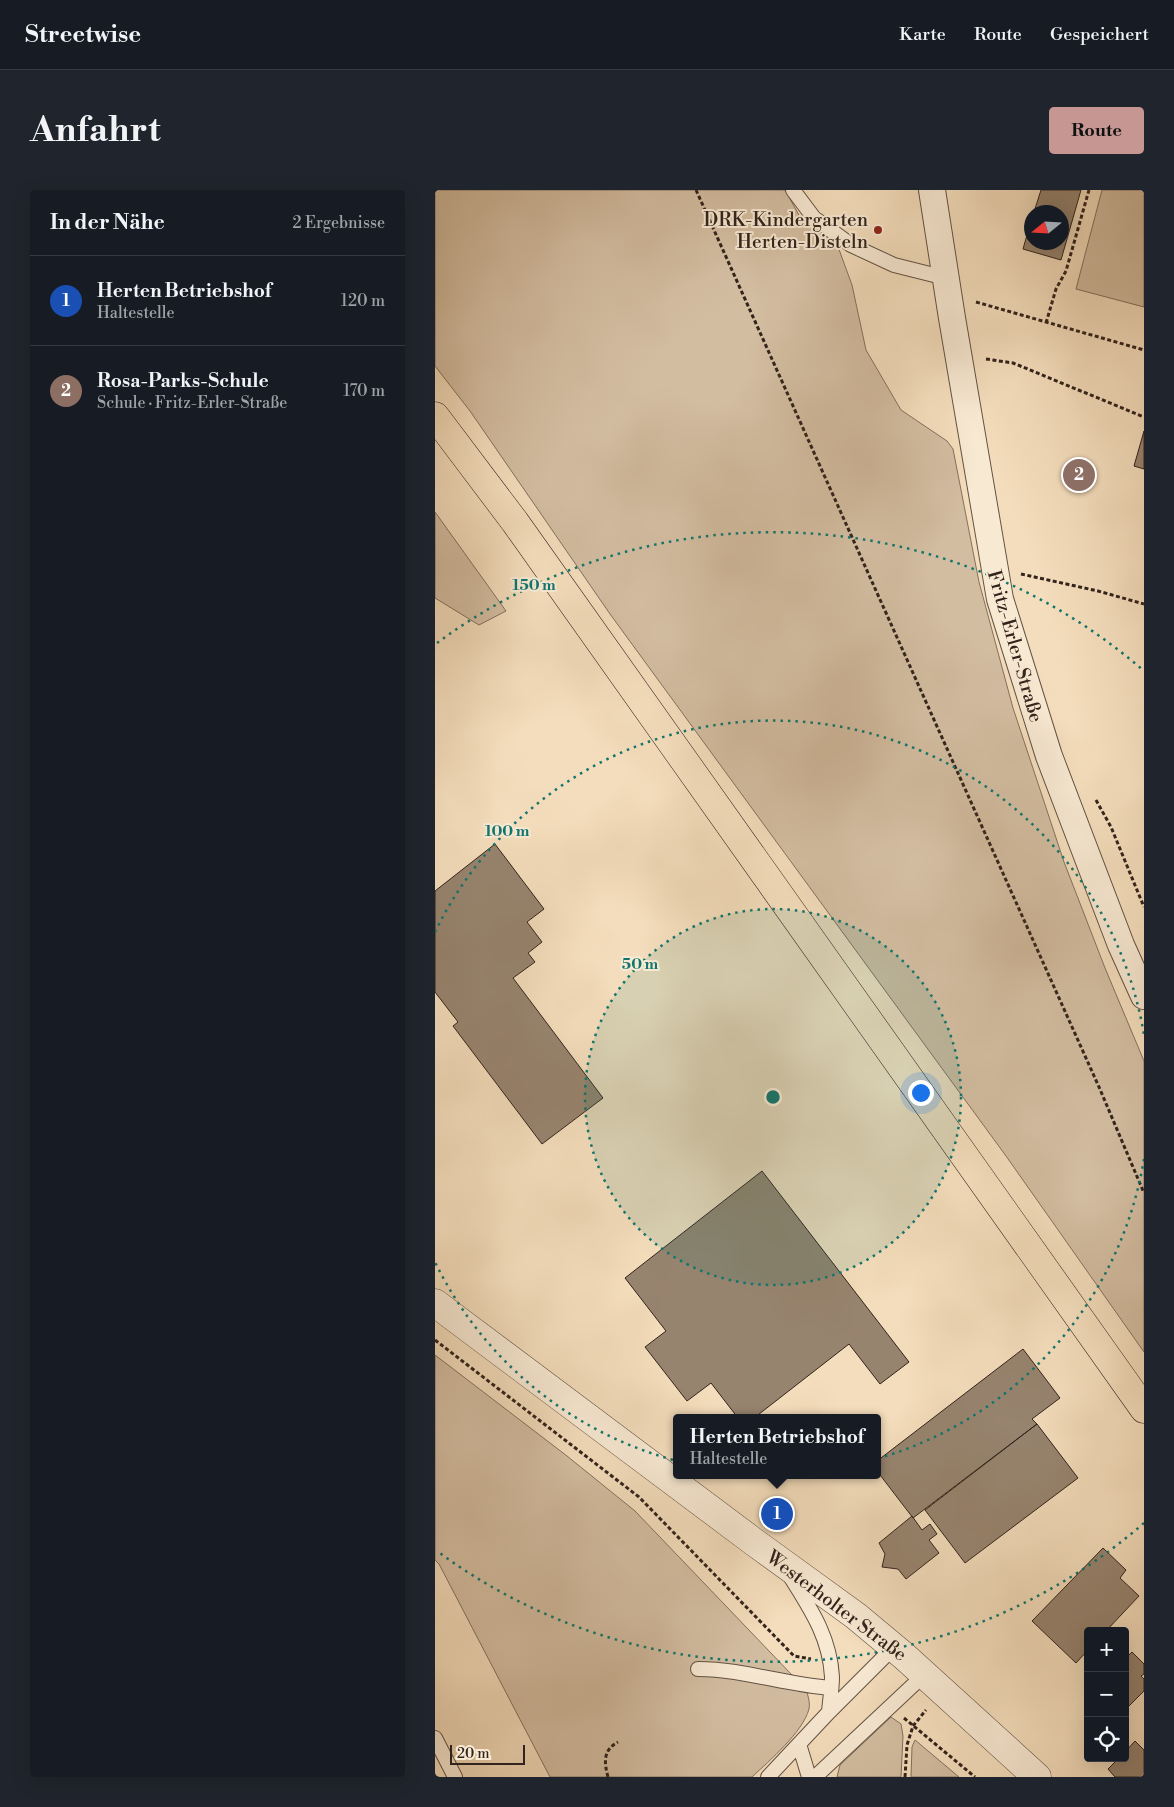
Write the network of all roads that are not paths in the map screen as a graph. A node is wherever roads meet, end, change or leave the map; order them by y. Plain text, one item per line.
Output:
1 (793, 190) edge
2 (933, 190) edge
3 (946, 278) junction
4 (435, 416) edge
5 (1144, 996) edge
6 (435, 1303) edge
7 (1144, 1409) edge
8 (781, 1560) junction
9 (895, 1647) junction
10 (698, 1669) dead end
11 (934, 1683) junction
12 (831, 1688) junction
13 (829, 1712) junction
14 (435, 1738) edge
15 (799, 1744) junction
16 (455, 1777) edge
17 (768, 1777) edge
18 (809, 1777) edge
19 (815, 1777) edge
20 (1037, 1777) edge

1 - 3 lane
2 - 3 street, Fritz-Erler-Straße
3 - 5 street, Fritz-Erler-Straße
4 - 7 main road
6 - 8 street, Westerholter Straße
8 - 9 street, Westerholter Straße
8 - 12 lane
9 - 11 street, Westerholter Straße
9 - 13 lane
10 - 12 lane
11 - 19 lane
11 - 20 street, Westerholter Straße
12 - 13 lane
13 - 15 lane
14 - 16 lane
15 - 17 lane
15 - 18 lane

